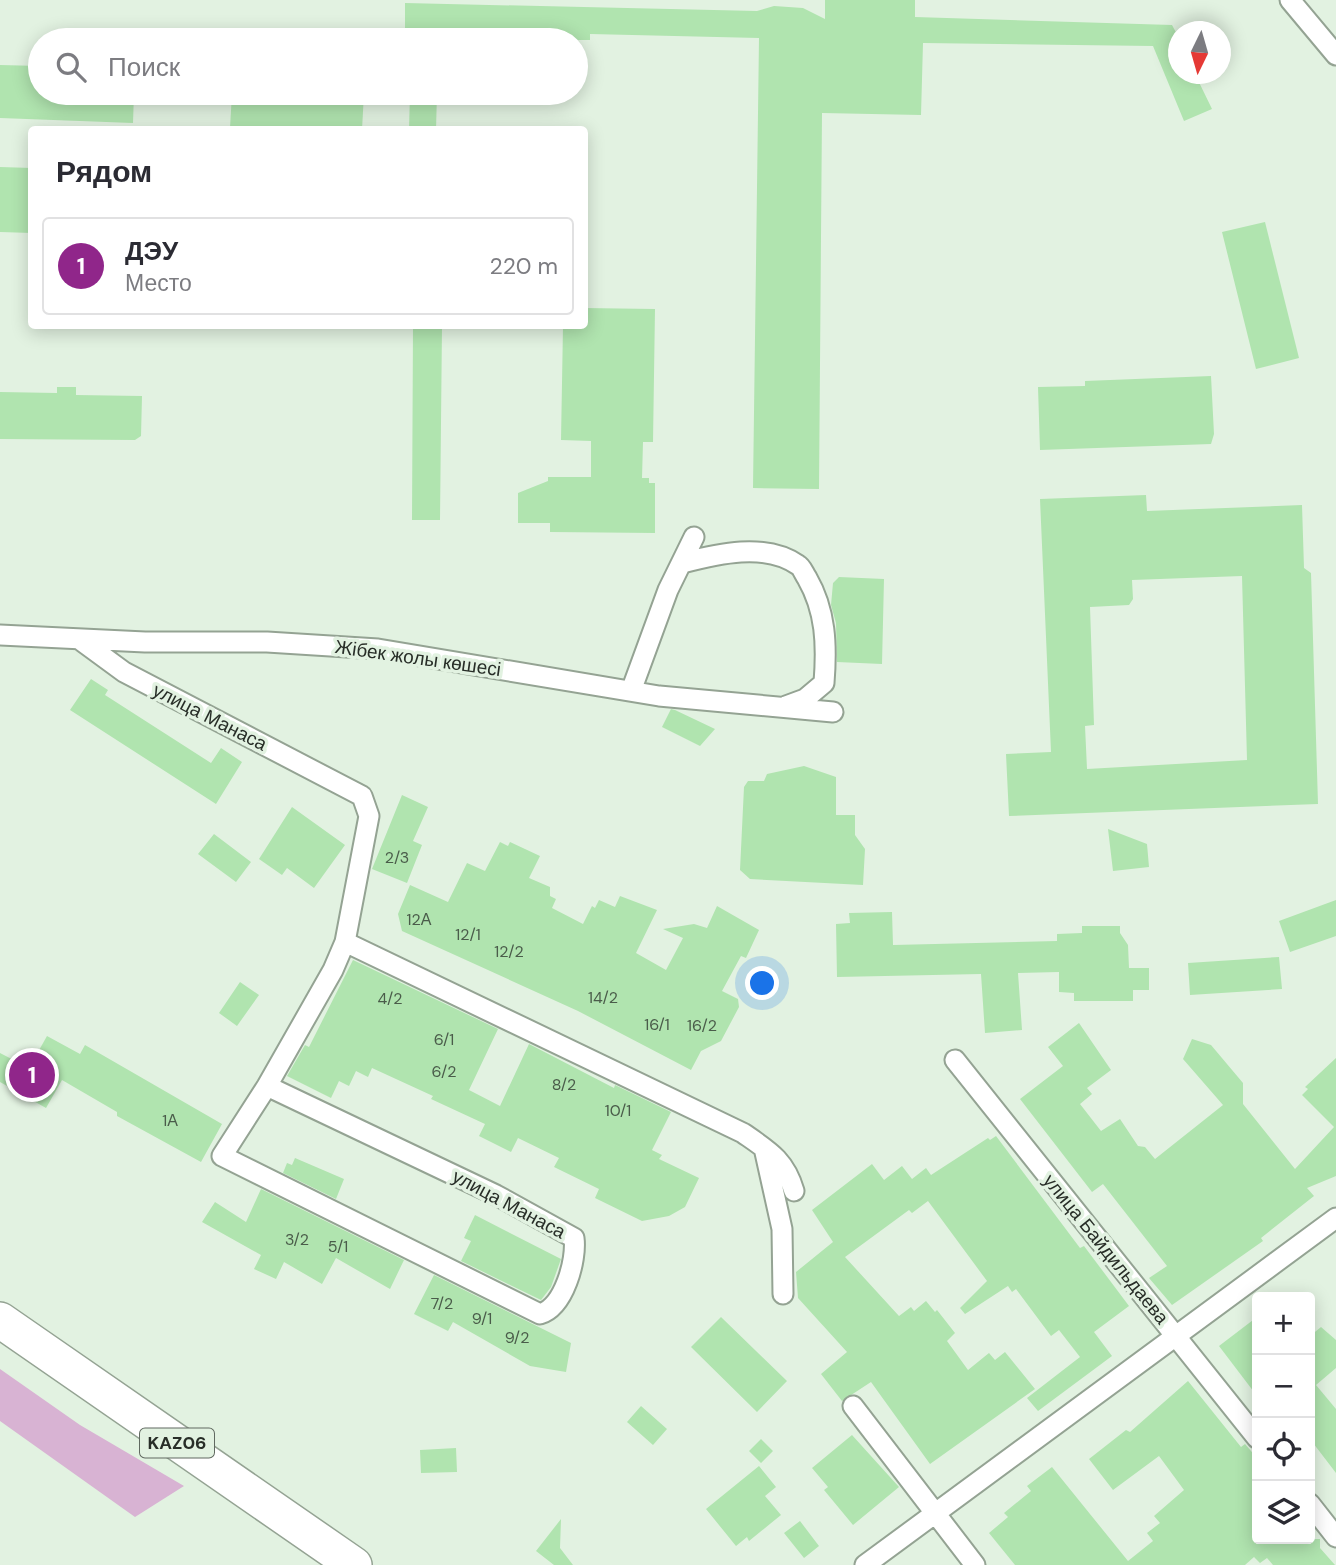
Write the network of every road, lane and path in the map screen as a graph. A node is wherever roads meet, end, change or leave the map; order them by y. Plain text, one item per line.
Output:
1 (1290, 0) edge
2 (1336, 55) edge
3 (694, 537) dead end
4 (682, 563) junction
5 (0, 635) edge
6 (79, 639) junction
7 (631, 691) junction
8 (782, 707) junction
9 (833, 712) dead end
10 (345, 942) junction
11 (955, 1060) dead end
12 (267, 1086) junction
13 (763, 1147) junction
14 (794, 1191) dead end
15 (1336, 1218) edge
16 (783, 1294) dead end
17 (0, 1320) edge
18 (1175, 1335) junction
19 (853, 1406) dead end
20 (1252, 1432) edge
21 (1315, 1510) edge
22 (934, 1514) junction
23 (1336, 1537) edge
24 (354, 1565) edge
25 (865, 1565) edge
26 (975, 1565) edge

1 - 2 street
3 - 4 street
4 - 7 street
4 - 8 street
5 - 6 street, Жібек жолы көшесі
6 - 7 street, Жібек жолы көшесі
6 - 10 street, улица Манаса
7 - 8 street, Жібек жолы көшесі
8 - 9 street, Жібек жолы көшесі
10 - 12 street, улица Манаса
10 - 13 street
11 - 18 street, улица Байдильдаева
12 - 12 street, улица Манаса
13 - 14 street
13 - 16 street
15 - 18 street
17 - 24 highway, KAZ06
18 - 20 street, улица Байдильдаева
18 - 22 street
19 - 22 street
21 - 23 street
22 - 25 street
22 - 26 street

